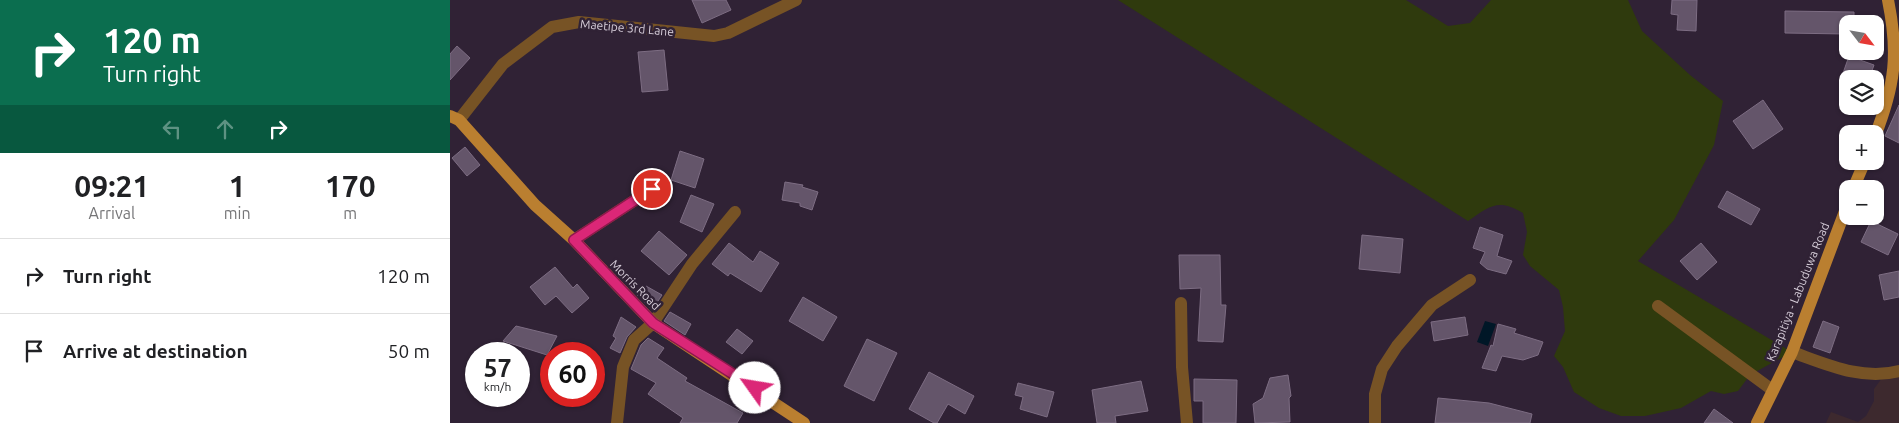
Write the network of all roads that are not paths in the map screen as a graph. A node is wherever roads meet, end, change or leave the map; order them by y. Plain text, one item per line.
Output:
1 (796, 0) edge
2 (1888, 0) edge
3 (1897, 72) edge
4 (454, 118) edge
5 (1879, 125) edge
6 (652, 189) dead end
7 (735, 212) dead end
8 (1840, 225) edge
9 (574, 240) junction
10 (1470, 280) dead end
11 (1182, 303) dead end
12 (1658, 306) dead end
13 (653, 323) junction
14 (1792, 352) junction
15 (1899, 371) edge
16 (1772, 389) junction
17 (616, 423) edge
18 (804, 423) edge
19 (1188, 423) edge
20 (1375, 423) edge
21 (1757, 423) edge

1 - 4 street, Maetipe 3rd Lane
2 - 3 main road
3 - 5 main road
4 - 9 main road, Morris Road
6 - 9 street
7 - 13 street
8 - 14 main road, Karapitiya - Labuduwa Road
9 - 13 main road, Morris Road
10 - 20 street
11 - 19 street
12 - 16 street
13 - 17 street
13 - 18 main road, Morris Road
14 - 15 street
14 - 16 main road, Karapitiya - Labuduwa Road
16 - 21 main road, Karapitiya - Labuduwa Road

